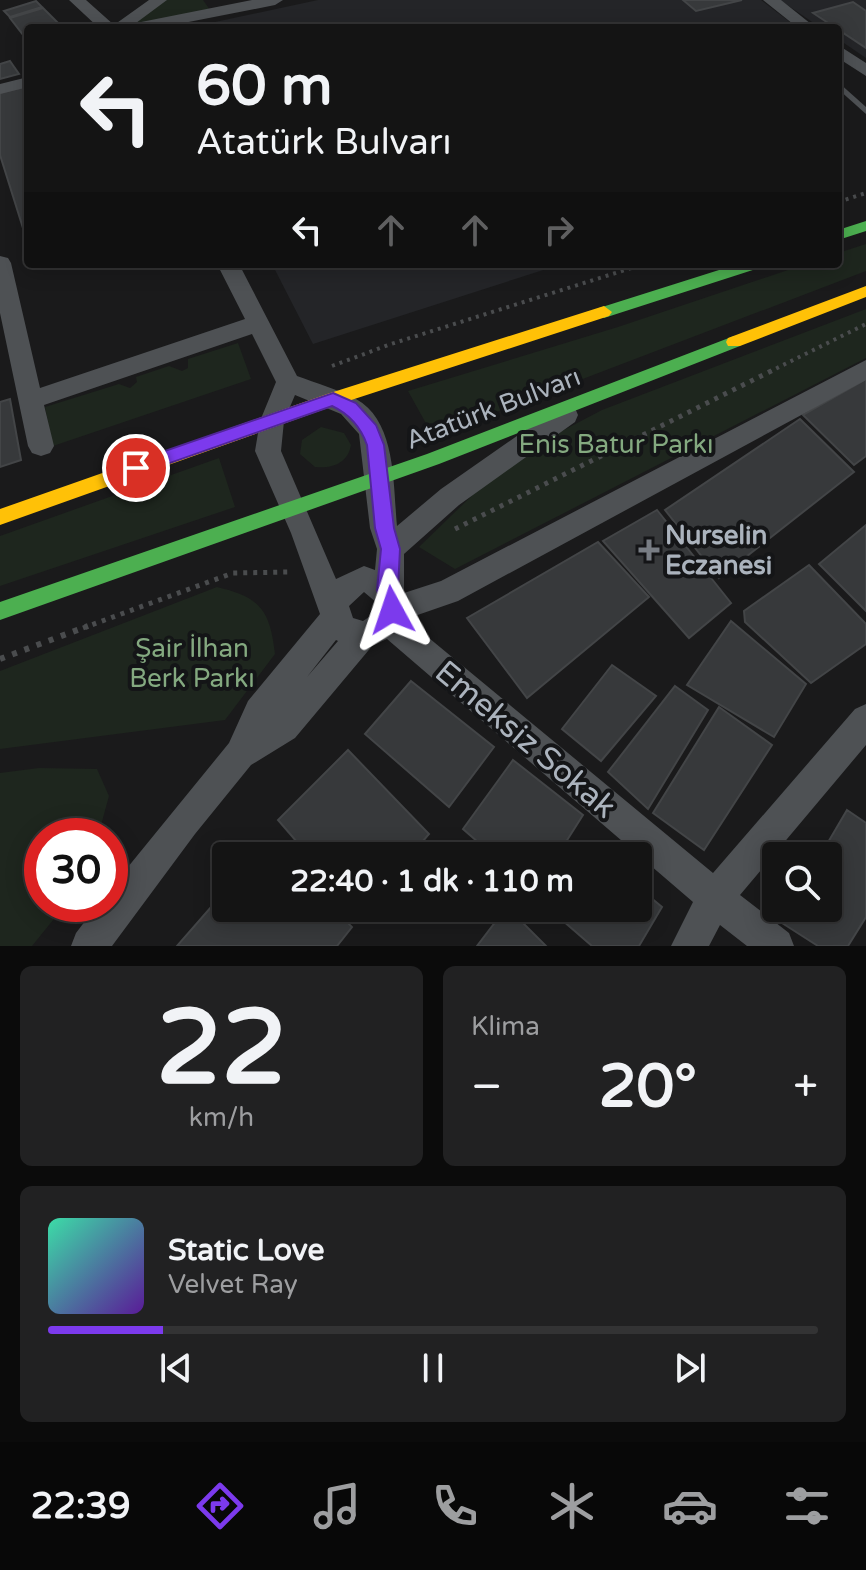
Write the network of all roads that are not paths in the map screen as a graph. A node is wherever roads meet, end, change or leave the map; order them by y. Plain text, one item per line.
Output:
1 (77, 0) edge
2 (159, 0) edge
3 (275, 0) edge
4 (771, 0) edge
5 (104, 24) edge
6 (124, 24) edge
7 (154, 24) edge
8 (803, 24) edge
9 (842, 53) edge
10 (866, 71) edge
11 (24, 83) edge
12 (842, 88) edge
13 (0, 89) edge
14 (864, 108) edge
15 (866, 226) edge
16 (842, 234) edge
17 (0, 263) edge
18 (230, 268) edge
19 (742, 268) edge
20 (866, 291) edge
21 (258, 323) junction
22 (866, 369) edge
23 (288, 382) junction
24 (333, 399) junction
25 (32, 400) junction
26 (588, 400) junction
27 (272, 421) junction
28 (41, 446) dead end
29 (378, 479) junction
30 (294, 509) junction
31 (0, 517) edge
32 (391, 549) junction
33 (0, 611) edge
34 (383, 614) junction
35 (334, 615) junction
36 (866, 720) edge
37 (240, 754) junction
38 (715, 898) junction
39 (89, 946) edge
40 (689, 946) edge
41 (776, 946) edge

1 - 5 street
2 - 6 street
3 - 7 street
4 - 8 street
9 - 10 street
11 - 13 street
12 - 14 lane
15 - 16 main road
17 - 25 street
18 - 21 street
19 - 24 main road, Atatürk Bulvarı
20 - 26 main road, Atatürk Bulvarı
21 - 23 street
21 - 25 street
22 - 34 street
23 - 24 street
23 - 27 street
24 - 27 main road, Atatürk Bulvarı
24 - 29 street
25 - 28 street
26 - 29 main road, Atatürk Bulvarı
26 - 32 street
27 - 30 street
27 - 31 main road, Atatürk Bulvarı
29 - 30 main road, Atatürk Bulvarı
29 - 32 street
30 - 33 main road, Atatürk Bulvarı
30 - 35 street
32 - 34 street
34 - 35 street, Emeksiz Sokak
34 - 35 street
34 - 37 street
34 - 38 street, Emeksiz Sokak
35 - 37 street
36 - 38 street
37 - 39 street
38 - 40 street
38 - 41 street, Emeksiz Sokak

